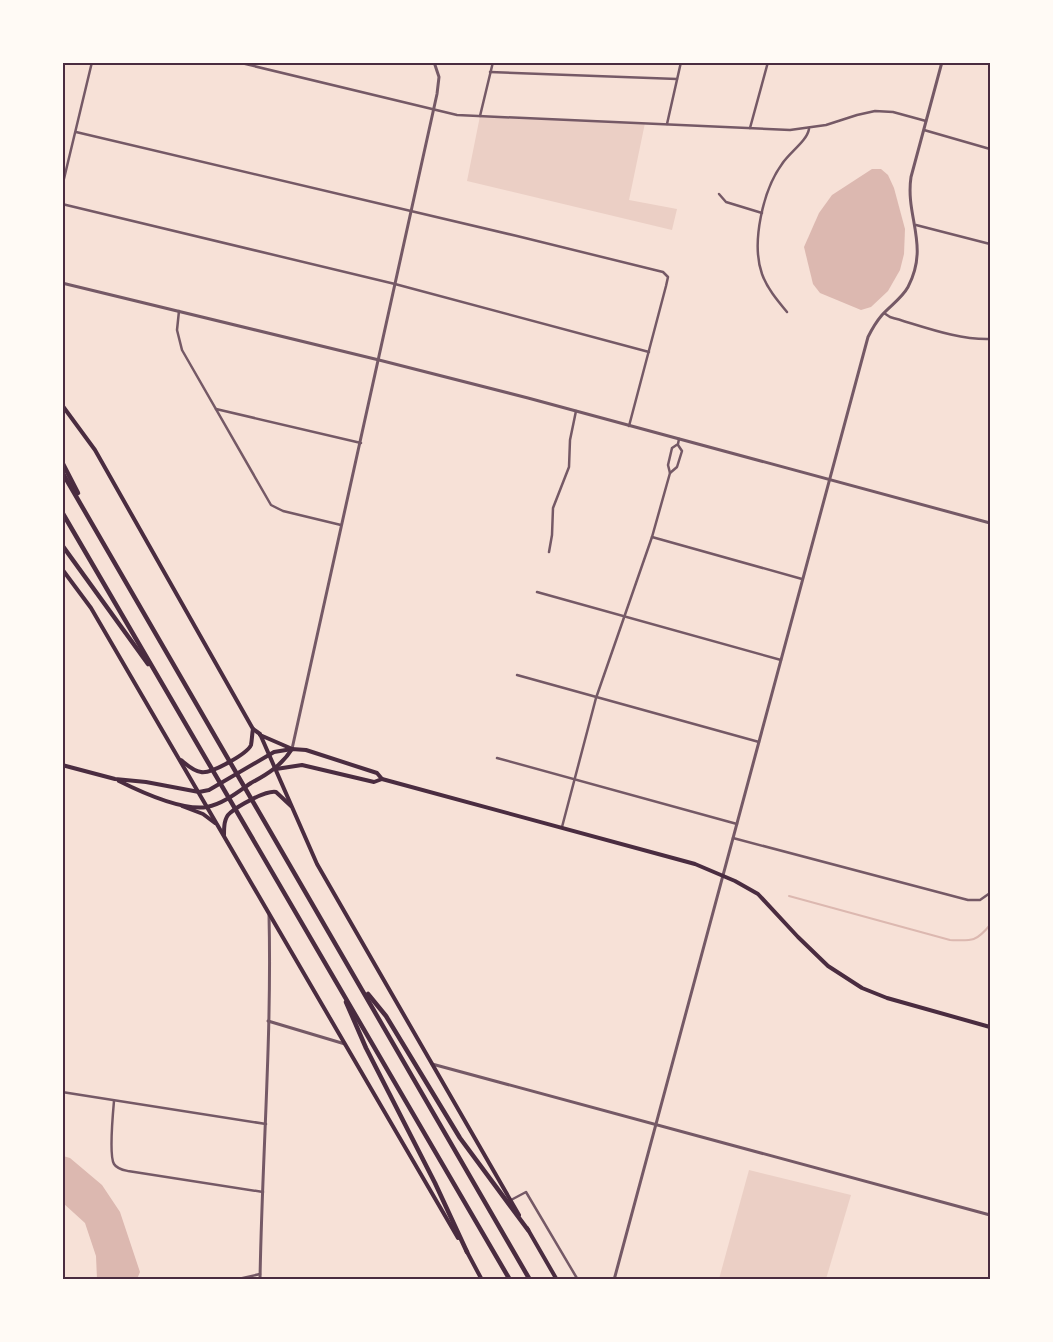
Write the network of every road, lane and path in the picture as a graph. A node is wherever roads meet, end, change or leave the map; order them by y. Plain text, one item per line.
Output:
1 (92, 62) edge
2 (237, 62) edge
3 (434, 62) edge
4 (493, 62) edge
5 (682, 62) edge
6 (768, 62) edge
7 (942, 62) edge
8 (490, 72) junction
9 (677, 79) junction
10 (434, 110) junction
11 (480, 116) junction
12 (926, 121) junction
13 (667, 124) junction
14 (750, 128) junction
15 (809, 128) junction
16 (924, 130) junction
17 (76, 132) junction
18 (990, 149) edge
19 (62, 187) edge
20 (719, 194) dead end
21 (62, 204) edge
22 (411, 212) junction
23 (762, 213) junction
24 (916, 225) junction
25 (990, 244) edge
26 (62, 283) edge
27 (395, 284) junction
28 (179, 311) junction
29 (787, 312) dead end
30 (884, 313) junction
31 (990, 338) edge
32 (649, 352) junction
33 (379, 360) junction
34 (62, 404) edge
35 (216, 409) junction
36 (576, 411) junction
37 (629, 426) junction
38 (679, 439) junction
39 (361, 443) junction
40 (678, 444) junction
41 (62, 462) edge
42 (62, 472) edge
43 (670, 473) junction
44 (829, 479) junction
45 (62, 512) edge
46 (990, 523) edge
47 (341, 525) junction
48 (96, 530) junction
49 (652, 537) junction
50 (62, 546) edge
51 (549, 552) dead end
52 (62, 568) edge
53 (802, 579) junction
54 (537, 592) dead end
55 (624, 617) junction
56 (780, 660) junction
57 (517, 676) dead end
58 (164, 686) junction
59 (596, 698) junction
60 (253, 729) junction
61 (260, 734) junction
62 (759, 742) junction
63 (292, 749) junction
64 (269, 755) junction
65 (177, 757) junction
66 (497, 758) dead end
67 (62, 765) edge
68 (276, 768) junction
69 (114, 779) junction
70 (382, 779) junction
71 (573, 780) junction
72 (199, 792) junction
73 (170, 802) junction
74 (207, 807) junction
75 (294, 810) junction
76 (737, 824) junction
77 (217, 825) junction
78 (562, 827) junction
79 (224, 835) junction
80 (733, 838) junction
81 (724, 875) junction
82 (990, 893) edge
83 (269, 913) junction
84 (357, 980) junction
85 (338, 982) junction
86 (268, 1021) junction
87 (990, 1027) edge
88 (345, 1044) junction
89 (432, 1064) junction
90 (62, 1092) edge
91 (114, 1101) junction
92 (266, 1124) junction
93 (656, 1125) junction
94 (263, 1192) junction
95 (511, 1200) junction
96 (990, 1215) edge
97 (528, 1230) junction
98 (467, 1252) junction
99 (260, 1274) junction
100 (234, 1280) edge
101 (260, 1280) edge
102 (482, 1280) edge
103 (510, 1280) edge
104 (530, 1280) edge
105 (557, 1280) edge
106 (578, 1280) edge
107 (614, 1280) edge

1 - 17 street
2 - 10 street
3 - 10 street
4 - 8 street
5 - 9 street
6 - 14 street
7 - 12 street
8 - 9 street
8 - 11 street
9 - 13 street
10 - 11 street
10 - 22 street
11 - 13 street
12 - 15 street
12 - 16 street
13 - 14 street
14 - 15 street
15 - 23 street
16 - 18 street
16 - 24 street
17 - 19 street
17 - 22 street
20 - 23 street
21 - 27 street
22 - 27 street
22 - 32 street
23 - 29 street
24 - 25 street
24 - 30 street
26 - 28 street
27 - 32 street
27 - 33 street
28 - 33 street
28 - 35 street
30 - 31 street
30 - 44 street
32 - 37 street
33 - 36 street
33 - 39 street
34 - 60 main road
35 - 39 street
35 - 47 street
36 - 37 street
36 - 51 street
37 - 38 street
38 - 40 street
38 - 44 street
39 - 47 street
40 - 43 street
40 - 43 street
41 - 48 highway
42 - 48 highway
43 - 49 street
44 - 46 street
44 - 53 street
45 - 58 highway
47 - 63 street
48 - 84 highway
49 - 53 street
49 - 55 street
50 - 58 highway
52 - 65 main road
53 - 56 street
54 - 55 street
55 - 56 street
55 - 59 street
56 - 62 street
57 - 59 street
58 - 85 highway
59 - 62 street
59 - 71 street
60 - 61 main road
60 - 65 main road
61 - 63 main road
61 - 64 main road
62 - 76 street
63 - 64 main road
63 - 68 main road
63 - 70 main road
64 - 68 main road
64 - 72 main road
65 - 72 main road
66 - 71 street
67 - 69 main road
68 - 70 main road
68 - 74 main road
68 - 75 main road
69 - 72 main road
69 - 73 main road
70 - 78 main road
71 - 76 street
71 - 78 street
72 - 74 main road
73 - 74 main road
73 - 77 main road
74 - 77 main road
75 - 79 main road
75 - 89 main road
76 - 80 street
77 - 79 main road
78 - 81 main road
79 - 83 main road
80 - 81 street
80 - 82 street
81 - 87 main road
81 - 93 street
83 - 86 street
83 - 88 main road
84 - 97 highway
84 - 104 highway
85 - 98 highway
85 - 103 highway
86 - 88 street
86 - 92 street
88 - 98 main road
89 - 93 street
89 - 95 main road
90 - 91 street
91 - 92 street
91 - 94 street
92 - 94 street
93 - 96 street
93 - 107 street
94 - 99 street
95 - 97 main road
95 - 106 street
97 - 105 main road
98 - 102 main road
99 - 100 street
99 - 101 street

